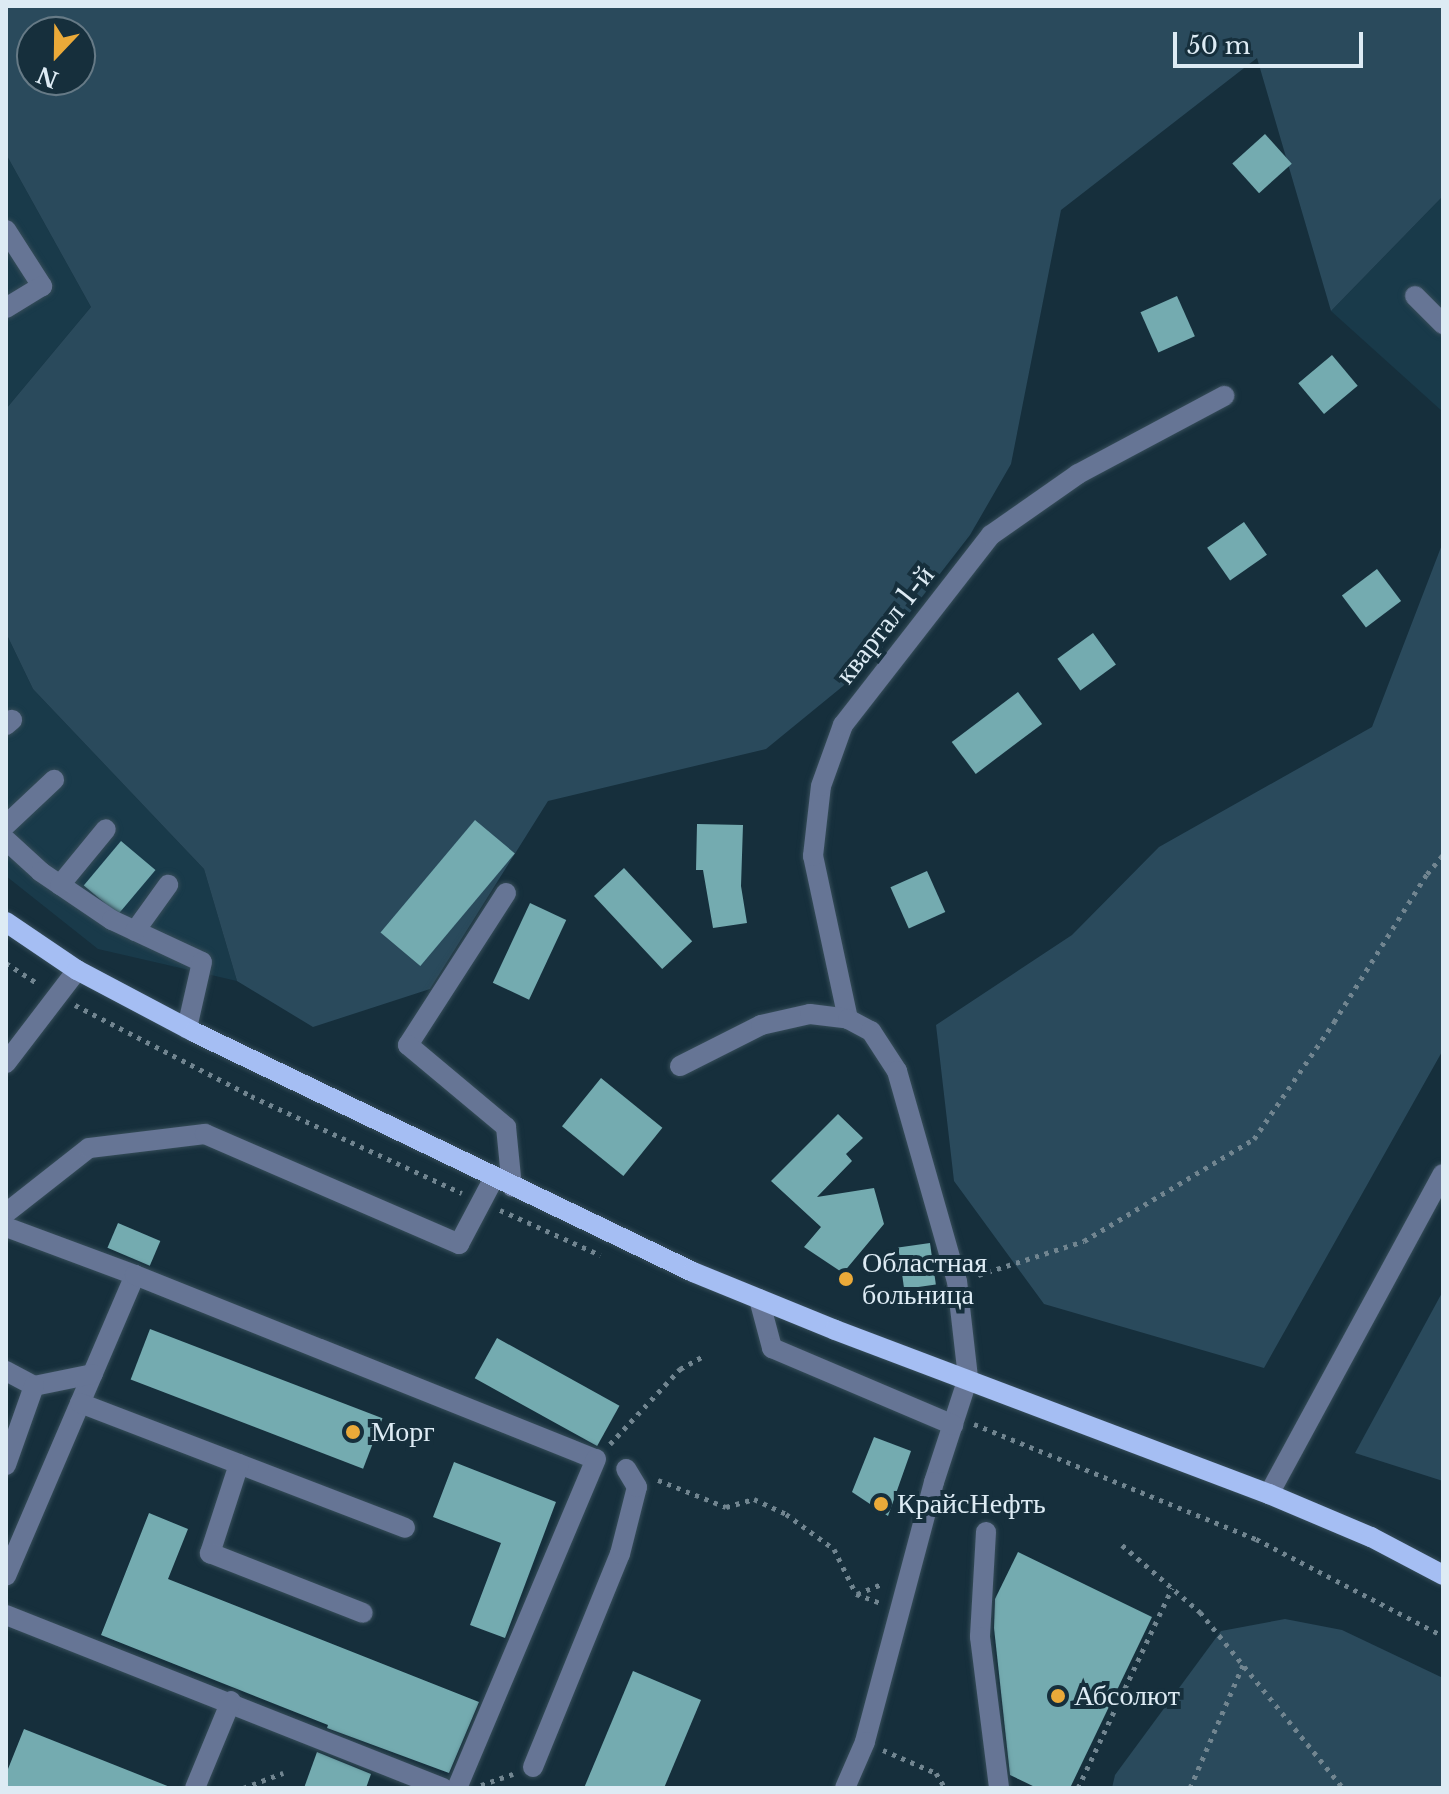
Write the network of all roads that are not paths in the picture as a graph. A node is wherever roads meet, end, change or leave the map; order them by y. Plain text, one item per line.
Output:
1 (7, 235) edge
2 (1415, 296) dead end
3 (6, 308) edge
4 (1443, 324) edge
5 (1224, 396) dead end
6 (54, 780) dead end
7 (6, 825) edge
8 (106, 829) dead end
9 (6, 840) edge
10 (60, 885) junction
11 (168, 885) dead end
12 (506, 893) dead end
13 (6, 922) edge
14 (135, 931) junction
15 (77, 970) junction
16 (848, 1019) junction
17 (187, 1028) junction
18 (6, 1063) edge
19 (680, 1066) dead end
20 (1443, 1174) edge
21 (503, 1182) junction
22 (6, 1213) edge
23 (6, 1227) edge
24 (135, 1275) junction
25 (759, 1299) junction
26 (6, 1371) edge
27 (93, 1374) junction
28 (968, 1378) junction
29 (34, 1386) junction
30 (80, 1403) junction
31 (961, 1424) junction
32 (239, 1464) junction
33 (6, 1465) edge
34 (626, 1469) road end
35 (1269, 1494) junction
36 (405, 1528) dead end
37 (986, 1532) dead end
38 (1443, 1575) edge
39 (6, 1576) edge
40 (363, 1613) dead end
41 (6, 1615) edge
42 (231, 1701) junction
43 (533, 1767) road end
44 (195, 1788) edge
45 (443, 1788) edge
46 (457, 1788) edge
47 (845, 1788) edge
48 (999, 1788) edge

1 - 3 street
2 - 4 street
5 - 16 street, квартал 1-й
6 - 7 street
8 - 10 street
9 - 10 street
10 - 14 street
11 - 14 street
12 - 21 street
13 - 15 main road
14 - 17 street
15 - 17 main road
15 - 18 street
16 - 19 street
16 - 28 street
17 - 21 main road
20 - 35 street
21 - 22 street
21 - 25 main road
23 - 24 street
24 - 27 street
24 - 46 street
25 - 28 main road
25 - 31 street
26 - 29 street
27 - 29 street
27 - 30 street
28 - 31 street
28 - 35 main road
29 - 33 street
30 - 32 street
30 - 39 street
31 - 47 street
32 - 36 street
32 - 40 street
34 - 43 street
35 - 38 main road
37 - 48 street
41 - 42 street
42 - 44 street
42 - 45 street

